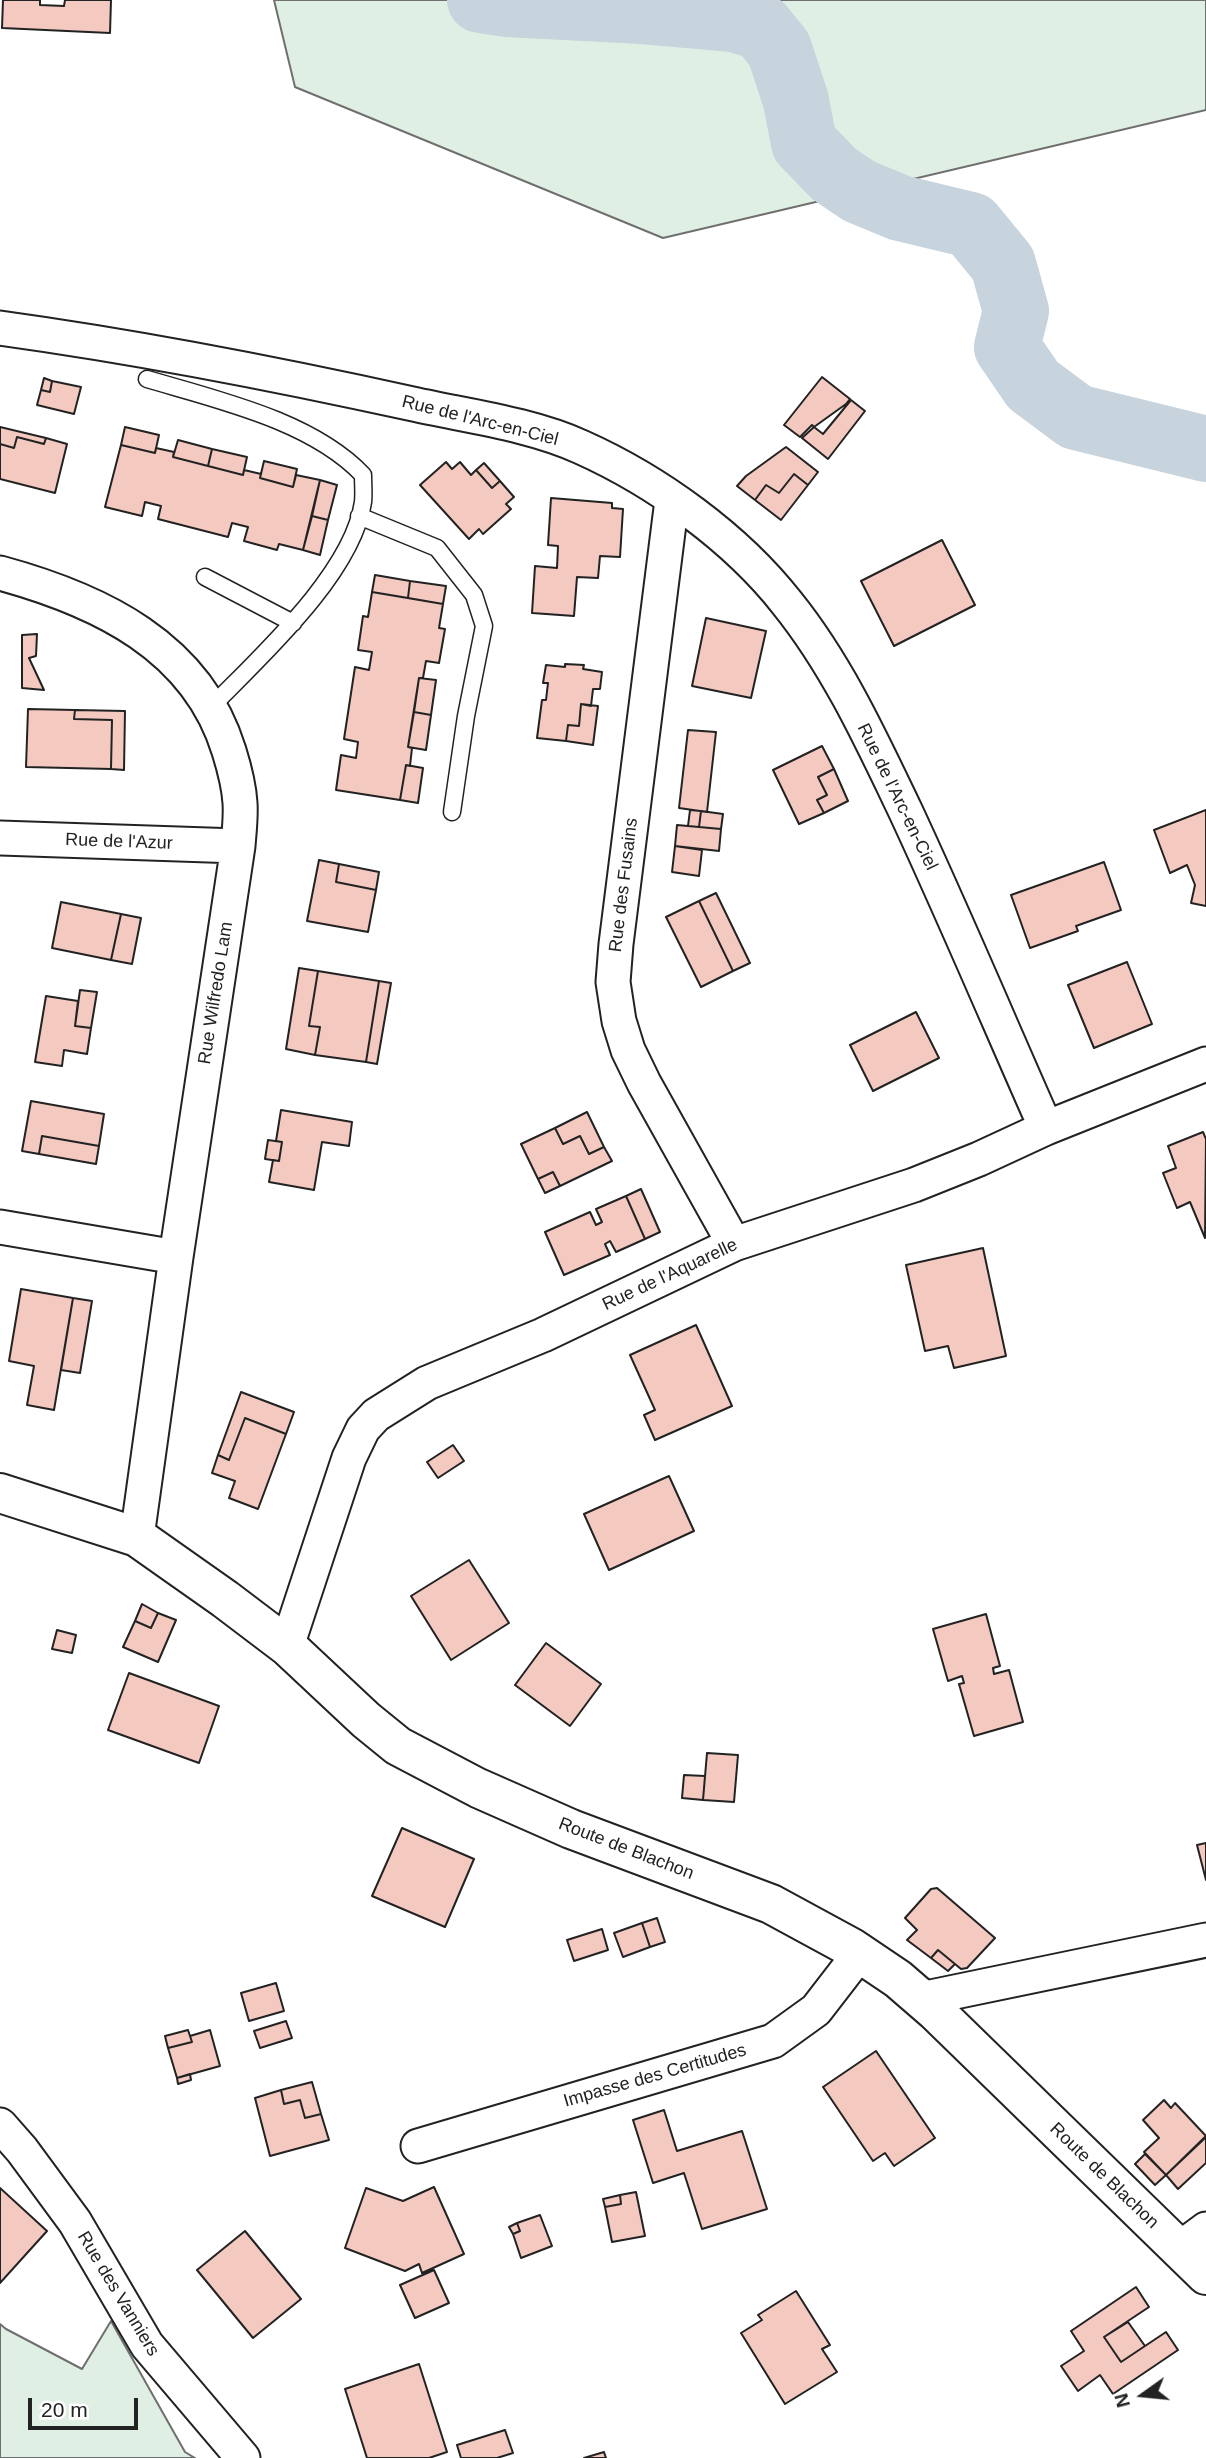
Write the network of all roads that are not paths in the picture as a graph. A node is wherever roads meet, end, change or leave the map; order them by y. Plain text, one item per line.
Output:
1 (0, 328) edge
2 (148, 379) dead end
3 (672, 500) junction
4 (359, 516) junction
5 (0, 573) edge
6 (205, 577) dead end
7 (293, 623) junction
8 (211, 707) junction
9 (452, 812) dead end
10 (0, 838) edge
11 (238, 846) junction
12 (1206, 1064) edge
13 (1046, 1128) junction
14 (0, 1227) edge
15 (734, 1244) junction
16 (176, 1257) junction
17 (0, 1493) edge
18 (138, 1537) junction
19 (287, 1646) junction
20 (1206, 1940) edge
21 (860, 1954) junction
22 (921, 1999) junction
23 (0, 2125) edge
24 (418, 2146) dead end
25 (1193, 2239) edge
26 (1206, 2275) edge
27 (243, 2458) edge

1 - 3 street, Rue de l'Arc-en-Ciel
2 - 4 lane
3 - 13 street, Rue de l'Arc-en-Ciel
3 - 15 street, Rue des Fusains
4 - 7 lane
4 - 9 lane
5 - 8 street, Rue Wilfredo Lam
6 - 7 lane
7 - 8 lane
8 - 11 street, Rue Wilfredo Lam
10 - 11 street, Rue de l'Azur
11 - 16 street, Rue Wilfredo Lam
12 - 13 street, Rue de l'Aquarelle
13 - 15 street, Rue de l'Aquarelle
14 - 16 street
15 - 19 street, Rue de l'Aquarelle
16 - 18 street, Rue Wilfredo Lam
17 - 18 street, Route de Blachon
18 - 19 street, Route de Blachon
19 - 21 street, Route de Blachon
20 - 22 street
21 - 22 street, Route de Blachon
21 - 24 street, Impasse des Certitudes
22 - 25 street, Route de Blachon
23 - 27 street, Rue des Vanniers
25 - 26 street, Route de Blachon

